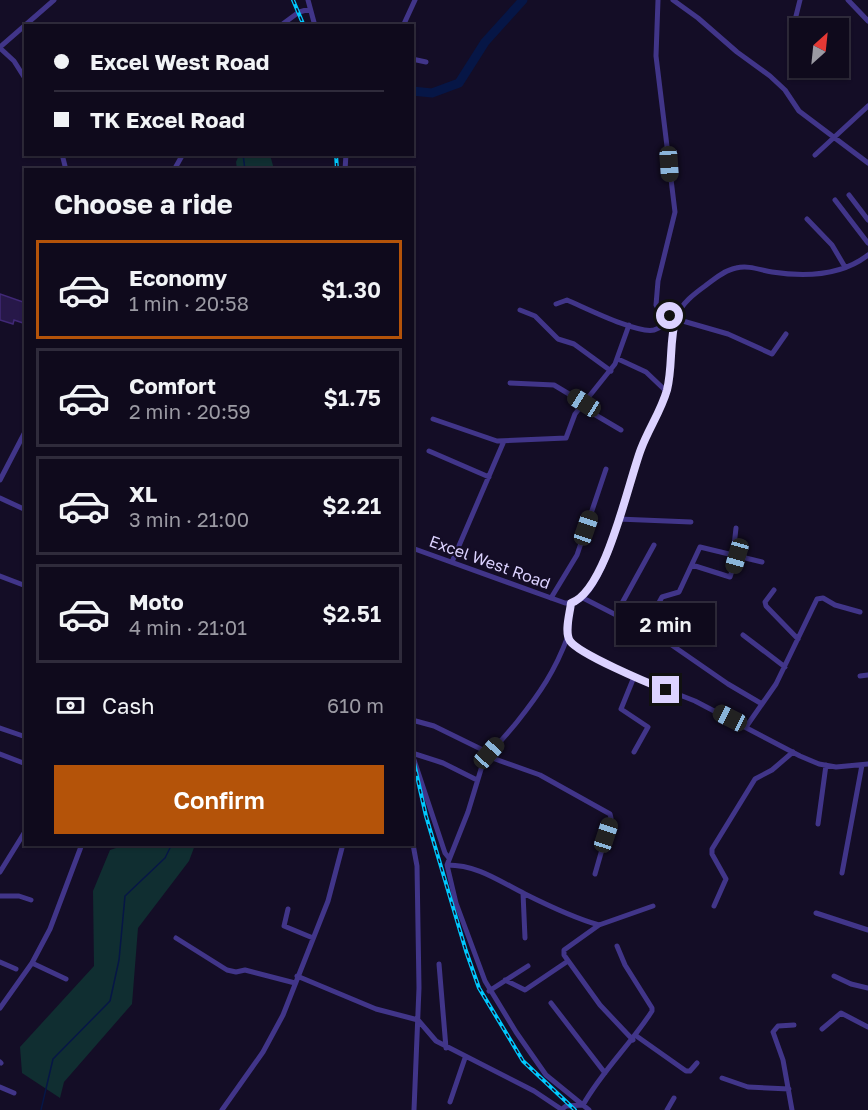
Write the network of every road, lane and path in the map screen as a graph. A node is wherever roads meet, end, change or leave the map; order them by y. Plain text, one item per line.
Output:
1 (54, 0) edge
2 (308, 0) edge
3 (415, 0) edge
4 (658, 0) edge
5 (673, 0) edge
6 (800, 0) edge
7 (848, 0) edge
8 (310, 9) junction
9 (796, 18) edge
10 (868, 21) edge
11 (26, 24) edge
12 (283, 24) edge
13 (314, 24) edge
14 (404, 24) edge
15 (24, 26) edge
16 (0, 47) edge
17 (414, 59) edge
18 (426, 62) dead end
19 (24, 77) edge
20 (868, 106) edge
21 (833, 136) junction
22 (815, 155) dead end
23 (868, 163) edge
24 (849, 195) dead end
25 (835, 200) dead end
26 (807, 219) dead end
27 (868, 220) edge
28 (868, 243) edge
29 (867, 257) edge
30 (845, 267) junction
31 (556, 304) dead end
32 (520, 310) dead end
33 (675, 317) junction
34 (629, 325) junction
35 (786, 334) dead end
36 (618, 359) junction
37 (611, 371) junction
38 (510, 382) dead end
39 (666, 391) junction
40 (583, 405) junction
41 (433, 419) dead end
42 (621, 430) dead end
43 (24, 434) edge
44 (504, 441) junction
45 (429, 451) dead end
46 (606, 470) dead end
47 (489, 477) junction
48 (0, 480) edge
49 (0, 498) edge
50 (24, 509) edge
51 (618, 519) junction
52 (690, 522) dead end
53 (736, 528) dead end
54 (654, 545) dead end
55 (414, 549) edge
56 (735, 555) junction
57 (452, 562) junction
58 (762, 562) dead end
59 (692, 565) junction
60 (0, 576) edge
61 (24, 585) edge
62 (774, 590) dead end
63 (551, 598) junction
64 (583, 598) junction
65 (571, 603) junction
66 (860, 612) dead end
67 (616, 614) junction
68 (644, 630) junction
69 (743, 635) dead end
70 (568, 636) junction
71 (798, 639) junction
72 (785, 667) junction
73 (868, 675) edge
74 (860, 676) dead end
75 (634, 677) junction
76 (762, 704) junction
77 (414, 721) edge
78 (746, 727) junction
79 (0, 728) edge
80 (24, 736) edge
81 (634, 752) dead end
82 (794, 752) junction
83 (489, 753) junction
84 (0, 754) edge
85 (414, 754) edge
86 (414, 759) edge
87 (24, 763) edge
88 (826, 765) junction
89 (865, 765) edge
90 (477, 780) junction
91 (818, 825) dead end
92 (24, 833) edge
93 (81, 846) edge
94 (342, 846) edge
95 (413, 846) edge
96 (449, 858) junction
97 (447, 866) junction
98 (0, 872) edge
99 (842, 873) dead end
100 (594, 874) dead end
101 (523, 893) junction
102 (0, 896) edge
103 (31, 900) dead end
104 (653, 906) dead end
105 (714, 906) dead end
106 (288, 909) dead end
107 (816, 914) dead end
108 (599, 925) junction
109 (868, 930) edge
110 (176, 938) dead end
111 (313, 938) junction
112 (525, 938) dead end
113 (617, 946) dead end
114 (568, 961) junction
115 (0, 962) edge
116 (32, 963) junction
117 (439, 964) dead end
118 (528, 966) dead end
119 (16, 969) dead end
120 (297, 976) junction
121 (834, 976) dead end
122 (66, 980) dead end
123 (505, 980) junction
124 (295, 983) junction
125 (868, 988) edge
126 (489, 991) junction
127 (551, 1003) dead end
128 (0, 1008) edge
129 (418, 1020) junction
130 (794, 1025) dead end
131 (868, 1027) edge
132 (822, 1029) dead end
133 (634, 1038) junction
134 (446, 1048) junction
135 (465, 1058) junction
136 (697, 1063) dead end
137 (605, 1072) junction
138 (722, 1078) dead end
139 (0, 1087) edge
140 (789, 1089) junction
141 (14, 1093) dead end
142 (674, 1098) dead end
143 (450, 1102) dead end
144 (583, 1105) junction
145 (222, 1110) edge
146 (414, 1110) edge
147 (561, 1110) edge
148 (589, 1110) edge
149 (667, 1110) edge
150 (792, 1110) edge

1 - 11 street
2 - 8 street
3 - 14 street
4 - 33 street
5 - 21 street
6 - 9 street
7 - 10 street
8 - 12 street
8 - 13 street
15 - 16 street
16 - 19 street
17 - 18 street
20 - 21 street
21 - 22 street
21 - 23 street
24 - 27 street
25 - 28 street
26 - 30 street
29 - 30 street
30 - 33 street
31 - 34 street
32 - 37 street
33 - 34 street
33 - 35 street
33 - 39 street
34 - 36 street
36 - 37 street
36 - 39 street
37 - 40 street
38 - 40 street
39 - 51 street
40 - 42 street
40 - 44 street
41 - 44 street
43 - 48 street
44 - 47 street
45 - 47 street
46 - 63 street
47 - 57 street
49 - 50 street
51 - 52 street
51 - 64 street
53 - 56 street
54 - 67 street
55 - 57 street, Excel West Road
56 - 58 street
56 - 59 street
56 - 59 street
57 - 63 street, Excel West Road
59 - 68 street
60 - 61 street
62 - 71 street
63 - 65 street, Excel West Road
64 - 65 street
64 - 67 street
65 - 70 street
66 - 71 street
67 - 68 street
68 - 76 street
69 - 72 street
70 - 75 street
70 - 83 street
71 - 72 street
72 - 76 street
73 - 74 street
75 - 78 street
75 - 81 street
76 - 78 street
77 - 83 street
78 - 82 street
79 - 80 street
82 - 88 street
82 - 105 street
83 - 90 street
83 - 100 street
84 - 87 street
85 - 90 street
86 - 96 street
88 - 89 street
88 - 91 street
89 - 99 street
90 - 96 street
92 - 98 street
93 - 116 street
94 - 111 street
95 - 129 street
96 - 97 street
97 - 101 street
97 - 126 street
101 - 108 street
101 - 112 street
102 - 103 street
104 - 108 street
106 - 111 street
107 - 109 street
108 - 114 street
110 - 124 street
111 - 120 street
113 - 133 street
114 - 123 street
114 - 133 street
115 - 119 street
116 - 122 street
116 - 128 street
117 - 134 street
118 - 123 street
120 - 124 street
120 - 129 street
121 - 125 street
123 - 126 street
124 - 145 street
126 - 144 street
127 - 137 street
129 - 134 street
129 - 146 street
130 - 140 street
131 - 132 street
133 - 136 street
133 - 137 street
134 - 135 street
135 - 143 street
135 - 147 street
137 - 144 street
138 - 140 street
139 - 141 street
140 - 150 street
142 - 149 street
144 - 147 street
144 - 148 street

